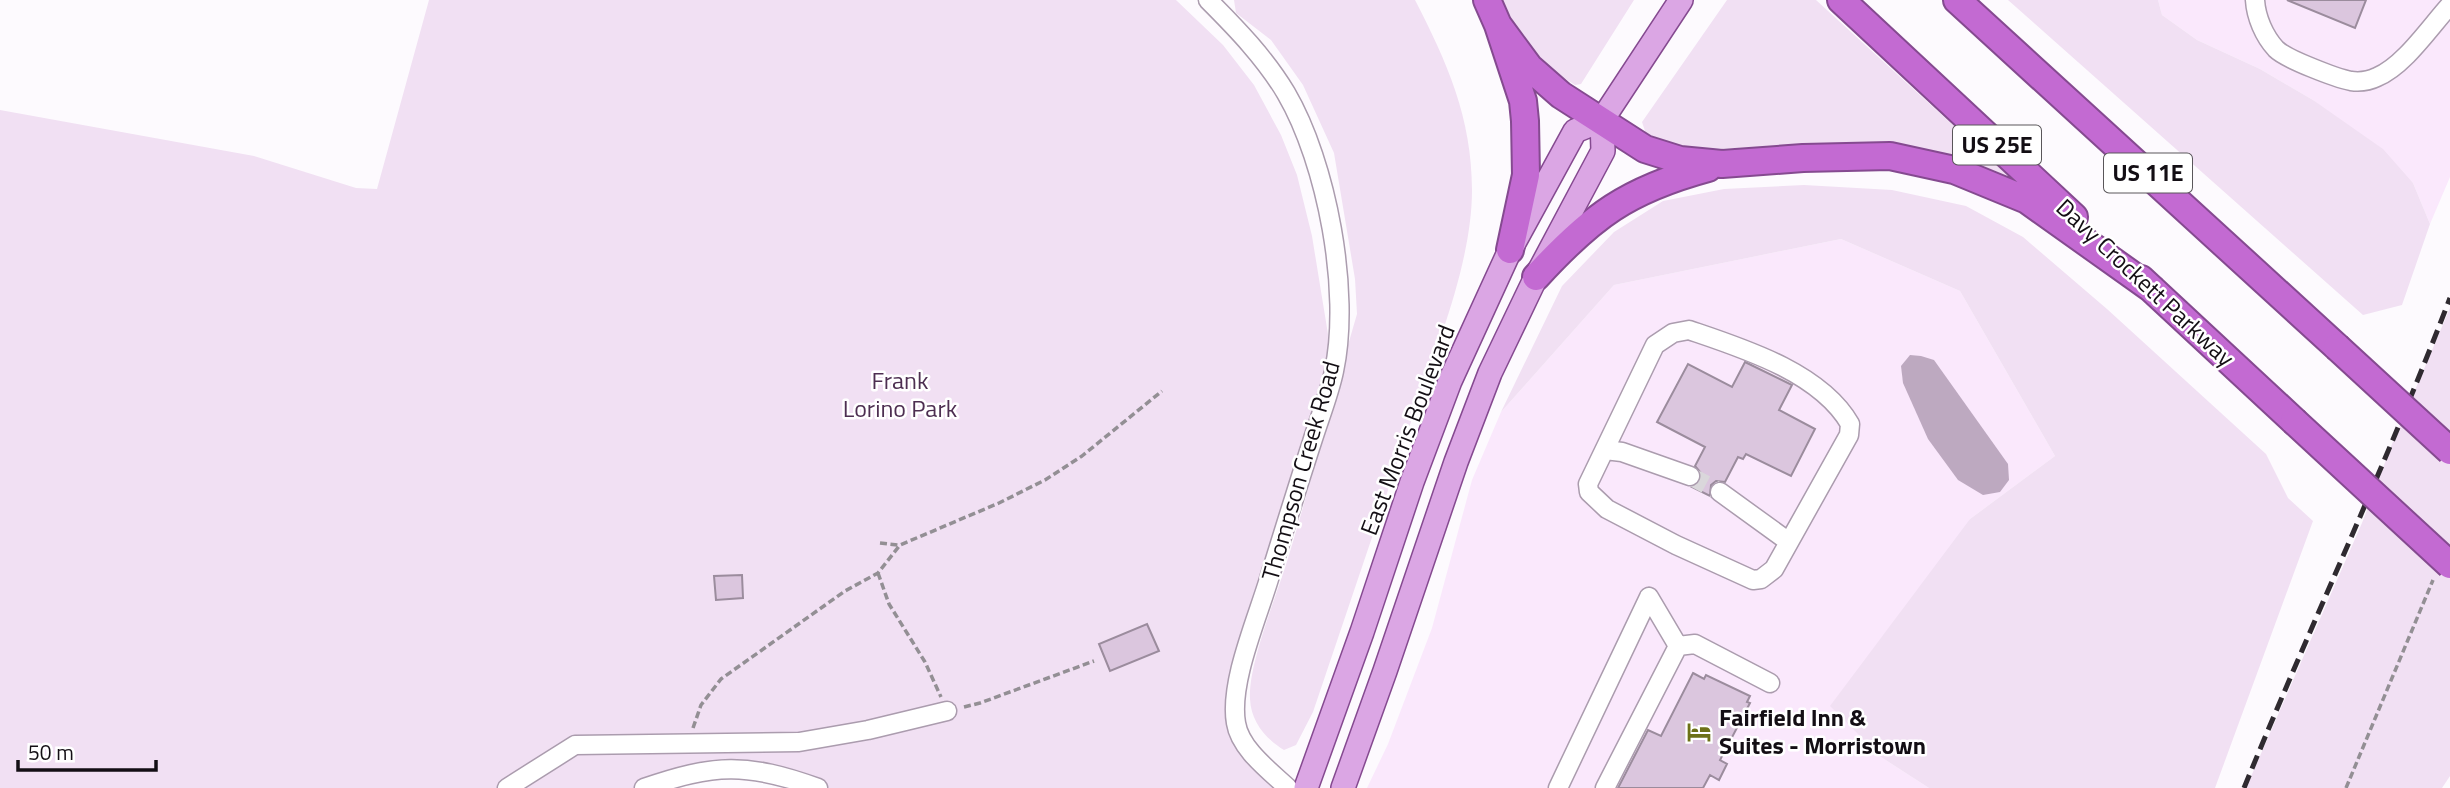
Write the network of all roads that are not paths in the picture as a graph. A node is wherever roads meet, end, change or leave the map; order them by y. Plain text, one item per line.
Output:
1 (1208, 0) edge
2 (1487, 0) edge
3 (1681, 0) edge
4 (1841, 0) edge
5 (1957, 0) edge
6 (2254, 0) edge
7 (2450, 5) edge
8 (1498, 25) junction
9 (1602, 120) junction
10 (1722, 164) junction
11 (1510, 250) junction
12 (1536, 277) junction
13 (2152, 289) junction
14 (1605, 450) junction
15 (2450, 451) edge
16 (1690, 476) tunnel mouth
17 (1720, 492) tunnel mouth
18 (1789, 542) junction
19 (2443, 567) edge
20 (1678, 646) junction
21 (1770, 684) dead end
22 (947, 711) road end
23 (507, 788) edge
24 (643, 788) edge
25 (818, 788) edge
26 (1288, 788) edge
27 (1306, 788) edge
28 (1343, 788) edge
29 (1558, 788) edge
30 (1605, 788) edge

1 - 26 street, Thompson Creek Road
2 - 8 highway
3 - 9 main road, East Morris Boulevard
4 - 13 highway, Davy Crockett Parkway / US 25E
5 - 15 highway, US 11E, bridge
6 - 7 street
8 - 9 highway
8 - 11 highway
9 - 10 highway
9 - 11 main road, East Morris Boulevard
9 - 12 main road
10 - 12 highway
10 - 13 highway
11 - 27 main road, East Morris Boulevard
12 - 28 main road
13 - 19 highway, Davy Crockett Parkway, bridge
14 - 16 street
14 - 18 street
14 - 18 street
17 - 18 street
20 - 21 street
20 - 29 street
20 - 30 street
22 - 23 street
24 - 25 street

